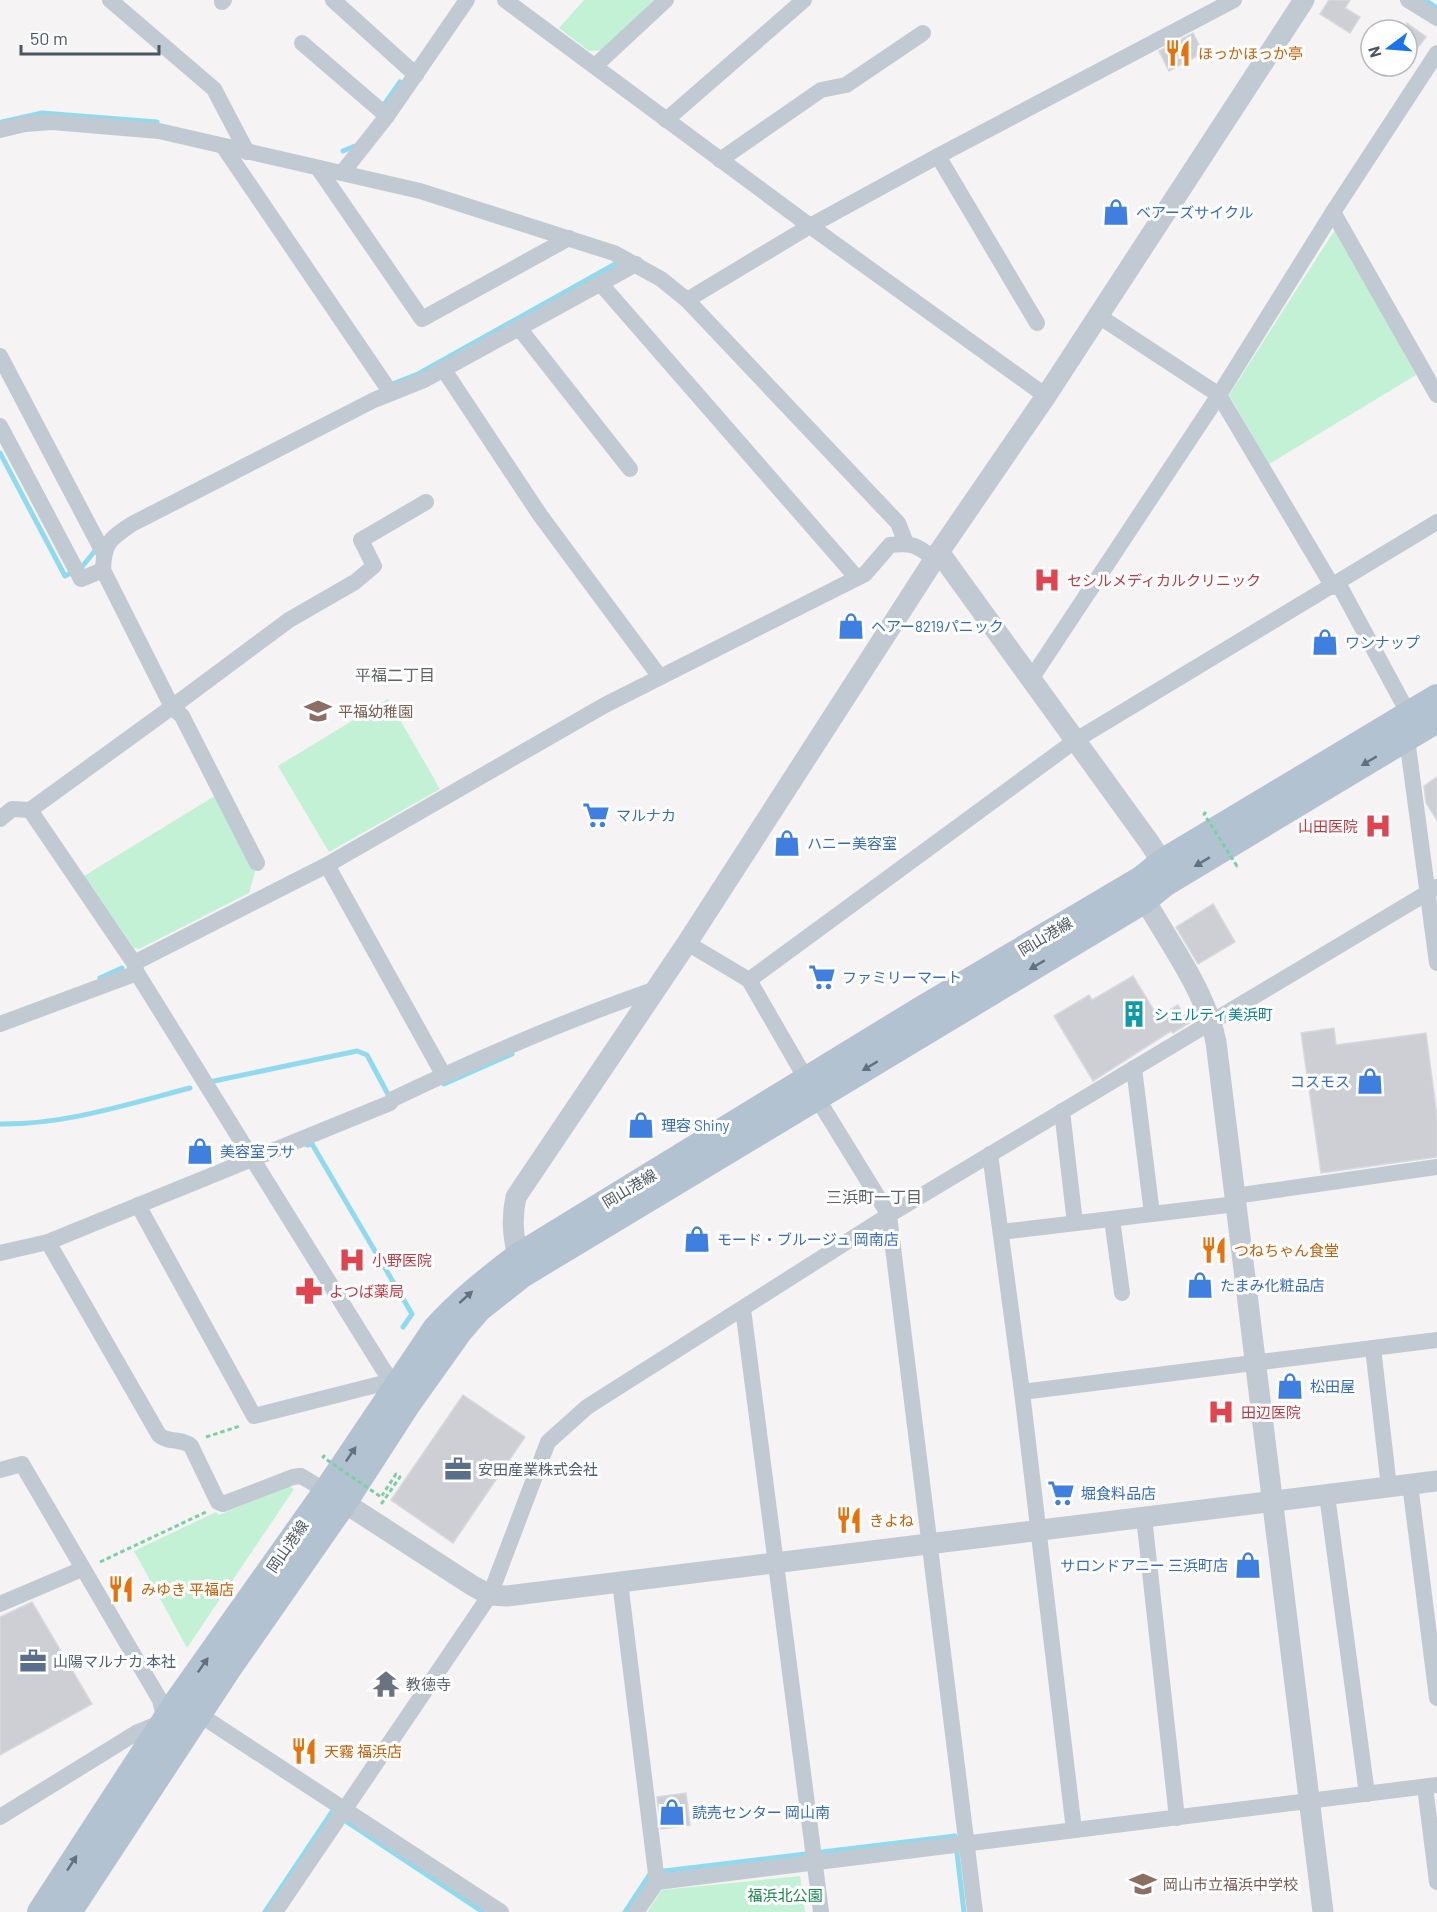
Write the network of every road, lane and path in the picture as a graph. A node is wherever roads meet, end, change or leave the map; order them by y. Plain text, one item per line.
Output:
1 (110, 0) edge
2 (333, 0) edge
3 (467, 0) edge
4 (506, 0) edge
5 (666, 0) edge
6 (804, 0) edge
7 (1234, 0) edge
8 (1304, 0) edge
9 (1408, 0) edge
10 (1437, 18) edge
11 (923, 33) dead end
12 (302, 43) dead end
13 (1437, 53) edge
14 (594, 66) junction
15 (411, 71) junction
16 (383, 112) junction
17 (666, 120) junction
18 (0, 130) edge
19 (223, 146) junction
20 (247, 152) junction
21 (938, 156) junction
22 (720, 159) junction
23 (318, 168) junction
24 (342, 173) junction
25 (1333, 212) junction
26 (810, 226) junction
27 (569, 238) junction
28 (636, 264) junction
29 (600, 283) junction
30 (687, 300) junction
31 (1097, 315) junction
32 (1037, 323) dead end
33 (519, 328) junction
34 (0, 356) edge
35 (444, 370) junction
36 (387, 388) junction
37 (1220, 395) junction
38 (1437, 395) edge
39 (1046, 396) junction
40 (0, 426) edge
41 (630, 469) dead end
42 (426, 502) dead end
43 (1437, 522) edge
44 (906, 543) junction
45 (101, 554) junction
46 (937, 555) junction
47 (856, 578) junction
48 (1335, 585) junction
49 (660, 677) junction
50 (1031, 679) junction
51 (1437, 697) edge
52 (172, 707) junction
53 (1414, 725) edge
54 (1076, 740) junction
55 (30, 810) junction
56 (1206, 812) dead end
57 (0, 819) edge
58 (257, 863) dead end
59 (327, 865) junction
60 (1238, 865) dead end
61 (1154, 881) junction
62 (1432, 890) edge
63 (687, 943) junction
64 (1437, 963) edge
65 (136, 968) junction
66 (749, 980) junction
67 (656, 989) junction
68 (1212, 1021) junction
69 (0, 1024) edge
70 (1134, 1068) junction
71 (444, 1074) junction
72 (812, 1089) junction
73 (1062, 1111) junction
74 (990, 1154) junction
75 (252, 1159) junction
76 (1437, 1167) edge
77 (1236, 1200) junction
78 (141, 1210) junction
79 (1152, 1214) junction
80 (889, 1215) junction
81 (1112, 1219) junction
82 (1075, 1223) junction
83 (1000, 1232) junction
84 (50, 1246) junction
85 (0, 1253) edge
86 (520, 1265) junction
87 (1122, 1293) dead end
88 (743, 1309) junction
89 (1437, 1340) edge
90 (1372, 1348) junction
91 (1256, 1363) junction
92 (399, 1391) junction
93 (1022, 1392) junction
94 (254, 1416) junction
95 (187, 1442) junction
96 (325, 1455) dead end
97 (0, 1470) edge
98 (1437, 1481) edge
99 (1399, 1485) junction
100 (1327, 1495) junction
101 (335, 1497) junction
102 (384, 1500) dead end
103 (1273, 1501) junction
104 (224, 1504) junction
105 (1144, 1516) junction
106 (1037, 1530) junction
107 (930, 1544) junction
108 (776, 1563) junction
109 (82, 1570) junction
110 (620, 1582) junction
111 (490, 1595) junction
112 (0, 1604) edge
113 (1437, 1698) edge
114 (171, 1711) junction
115 (200, 1714) junction
116 (1431, 1786) edge
117 (1367, 1794) junction
118 (1310, 1802) junction
119 (342, 1815) junction
120 (0, 1817) edge
121 (1177, 1818) junction
122 (1074, 1830) junction
123 (960, 1844) junction
124 (814, 1856) junction
125 (656, 1876) junction
126 (1437, 1882) edge
127 (40, 1912) edge
128 (69, 1912) edge
129 (275, 1912) edge
130 (501, 1912) edge
131 (636, 1912) edge
132 (821, 1912) edge
133 (975, 1912) edge
134 (1323, 1912) edge

1 - 20 street
2 - 15 street
3 - 15 street
4 - 14 street
5 - 14 street
6 - 17 street
7 - 21 street
8 - 31 street
9 - 10 street
11 - 22 street
12 - 16 street
13 - 25 street
14 - 17 street
15 - 16 street
16 - 24 street
17 - 22 street
18 - 19 street
19 - 20 street
19 - 36 street
20 - 23 street
21 - 26 street
21 - 32 street
22 - 26 street
23 - 24 street
23 - 27 street
24 - 27 street
25 - 37 street
25 - 38 street
26 - 30 street
26 - 39 street
27 - 28 street
28 - 29 street
28 - 30 street
29 - 33 street
29 - 47 street
30 - 44 street
31 - 37 street
31 - 39 street
33 - 35 street
33 - 41 street
34 - 45 street
35 - 36 street
35 - 49 street
36 - 45 street
37 - 48 street
37 - 50 street
39 - 46 street
40 - 45 street
42 - 52 street
43 - 48 street
44 - 46 street
44 - 47 street
45 - 52 street
46 - 50 street
46 - 63 street
47 - 49 street
48 - 53 street
48 - 54 street
49 - 59 street
50 - 54 street
51 - 53 main road, 岡山港線
52 - 55 street
52 - 58 street
53 - 61 main road, 岡山港線
53 - 62 street
54 - 61 street
54 - 66 street
55 - 57 street
55 - 65 street
56 - 60 path, bridge
59 - 65 street
59 - 71 street
61 - 68 street
61 - 72 main road, 岡山港線
62 - 64 street
62 - 68 street
63 - 66 street
63 - 67 street
65 - 69 street
65 - 75 street
66 - 72 street
67 - 71 street
67 - 86 street
68 - 70 street
68 - 77 street
70 - 73 street
70 - 79 street
71 - 75 street
72 - 80 street
72 - 86 main road, 岡山港線
73 - 74 street
73 - 82 street
74 - 80 street
74 - 83 street
75 - 78 street
75 - 92 street
76 - 77 street
77 - 79 street
77 - 91 street
78 - 84 street
78 - 94 street
79 - 81 street
80 - 88 street
80 - 107 street
81 - 82 street
81 - 87 street
82 - 83 street
83 - 93 street
84 - 85 street
84 - 95 street
86 - 92 main road, 岡山港線
88 - 108 street
88 - 111 street
89 - 90 street
90 - 91 street
90 - 99 street
91 - 93 street
91 - 103 street
92 - 94 street
92 - 101 main road, 岡山港線
93 - 106 street
94 - 95 path
95 - 104 street
96 - 102 path, bridge
97 - 109 street
98 - 99 street
99 - 100 street
99 - 113 street
100 - 103 street
100 - 117 street
101 - 104 street
101 - 111 street
114 -> 101 main road, 岡山港線
101 - 115 main road, 岡山港線
103 - 105 street
103 - 118 street
104 - 109 path
105 - 106 street
105 - 121 street
106 - 107 street
106 - 122 street
107 - 108 street
107 - 123 street
108 - 110 street
108 - 124 street
109 - 112 street
109 - 114 street
110 - 111 street
110 - 125 street
111 - 119 street
114 - 115 street
114 - 120 street
127 -> 114 main road, 岡山港線
115 - 119 street
115 - 128 main road, 岡山港線
116 - 117 street
116 - 126 street
117 - 118 street
118 - 121 street
118 - 134 street
119 - 129 street
119 - 130 street
121 - 122 street
122 - 123 street
123 - 124 street
123 - 133 street
124 - 125 street
124 - 132 street
125 - 131 street

